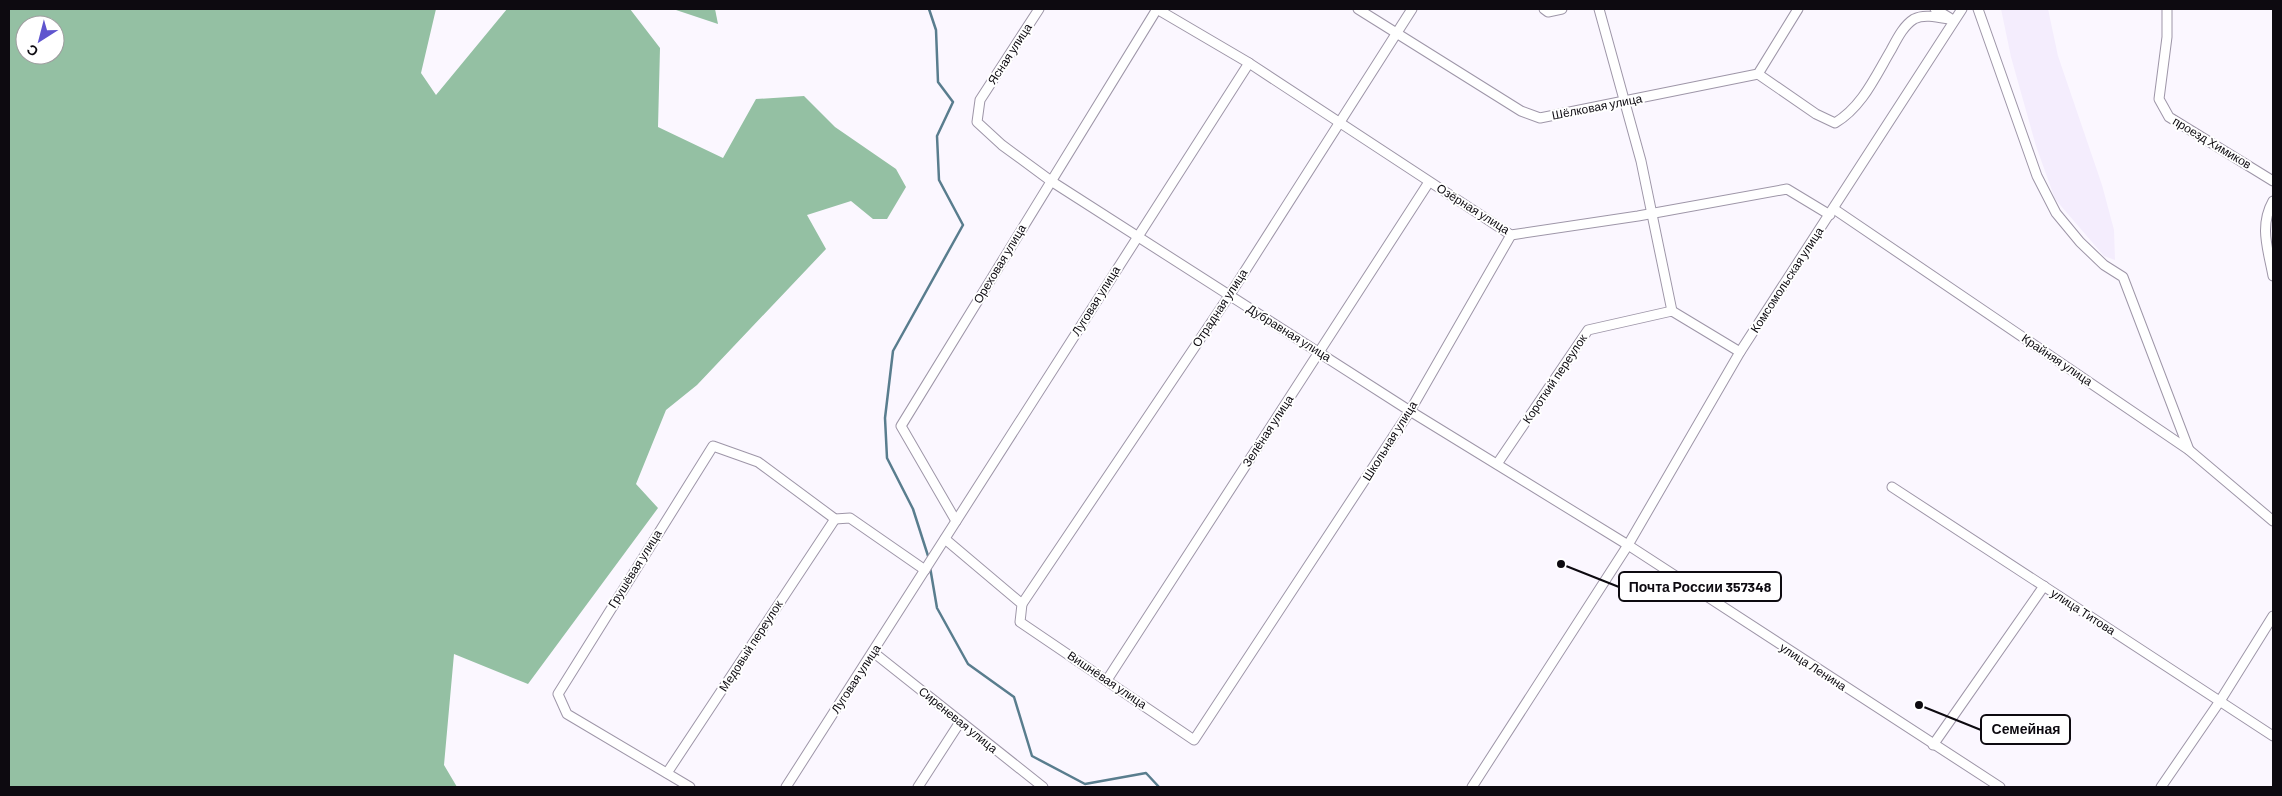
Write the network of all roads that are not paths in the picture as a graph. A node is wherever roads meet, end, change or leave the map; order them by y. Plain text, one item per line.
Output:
1 (1039, 9) edge
2 (1157, 9) edge
3 (1358, 9) edge
4 (1412, 9) edge
5 (1544, 9) edge
6 (1562, 9) edge
7 (1599, 9) edge
8 (1798, 9) edge
9 (1935, 9) edge
10 (1962, 9) edge
11 (1978, 9) edge
12 (2168, 9) edge
13 (1953, 20) junction
14 (1396, 33) junction
15 (1249, 63) junction
16 (1758, 74) junction
17 (980, 100) joint
18 (1624, 101) junction
19 (1338, 124) junction
20 (1051, 181) junction
21 (2273, 181) edge
22 (1429, 182) junction
23 (2273, 201) edge
24 (1832, 212) junction
25 (1651, 213) junction
26 (1510, 235) junction
27 (1136, 236) junction
28 (2273, 276) edge
29 (1229, 296) junction
30 (1672, 310) junction
31 (1320, 352) junction
32 (1740, 352) junction
33 (1410, 411) junction
34 (2189, 450) junction
35 (1497, 464) junction
36 (1892, 487) dead end
37 (835, 519) junction
38 (956, 521) junction
39 (2273, 521) edge
40 (945, 539) junction
41 (1628, 545) junction
42 (925, 570) junction
43 (2044, 586) junction
44 (1022, 604) junction
45 (2273, 616) edge
46 (1260, 642) joint
47 (873, 652) junction
48 (1107, 680) junction
49 (2220, 701) junction
50 (960, 722) junction
51 (2273, 736) edge
52 (1933, 746) junction
53 (667, 773) junction
54 (690, 787) edge
55 (786, 787) edge
56 (918, 787) edge
57 (1044, 787) edge
58 (1472, 787) edge
59 (2000, 787) edge
60 (2161, 787) edge

1 - 17 street, Ясная улица
2 - 15 street, Озёрная улица
2 - 20 street, Ореховая улица
3 - 14 street, Шёлковая улица
4 - 14 street, Отрадная улица
5 - 6 street
7 - 18 street
8 - 16 street
9 - 13 street
10 - 13 street, Комсомольская улица
11 - 34 street
12 - 21 street, проезд Химиков
13 - 16 street
13 - 24 street, Комсомольская улица
14 - 18 street, Шёлковая улица
14 - 19 street, Отрадная улица
15 - 19 street, Озёрная улица
15 - 27 street, Луговая улица
16 - 18 street, Шёлковая улица
17 - 20 street, Дубравная улица
18 - 25 street
19 - 22 street, Озёрная улица
19 - 29 street, Отрадная улица
20 - 27 street, Дубравная улица
20 - 38 street, Ореховая улица
22 - 26 street, Озёрная улица
22 - 31 street, Зелёная улица
23 - 28 street
24 - 25 street, Озёрная улица
24 - 32 street, Комсомольская улица
24 - 34 street, Крайняя улица
25 - 26 street, Озёрная улица
25 - 30 street
26 - 33 street, Школьная улица
27 - 29 street, Дубравная улица
27 - 38 street, Луговая улица
29 - 31 street, Дубравная улица
29 - 44 street, Отрадная улица
30 - 32 street
30 - 35 street, Короткий переулок
31 - 33 street, Дубравная улица
31 - 48 street, Зелёная улица
32 - 41 street, Комсомольская улица
33 - 35 street, Дубравная улица
33 - 46 street, Школьная улица
34 - 39 street, Крайняя улица
35 - 41 street, Дубравная улица
36 - 43 street, улица Титова
37 - 42 street
37 - 53 street, Медовый переулок
37 - 53 street, Грушёвая улица
38 - 40 street, Луговая улица
40 - 42 street, Луговая улица
40 - 44 street
41 - 52 street, улица Ленина
41 - 58 street, Комсомольская улица
42 - 47 street, Луговая улица
43 - 49 street, улица Титова
43 - 52 street
44 - 48 street, Вишнёвая улица
45 - 49 street
46 - 48 street, Вишнёвая улица
47 - 50 street, Сиреневая улица
47 - 55 street, Луговая улица
49 - 51 street, улица Титова
49 - 60 street
50 - 56 street
50 - 57 street, Сиреневая улица
52 - 59 street, улица Ленина
53 - 54 street

